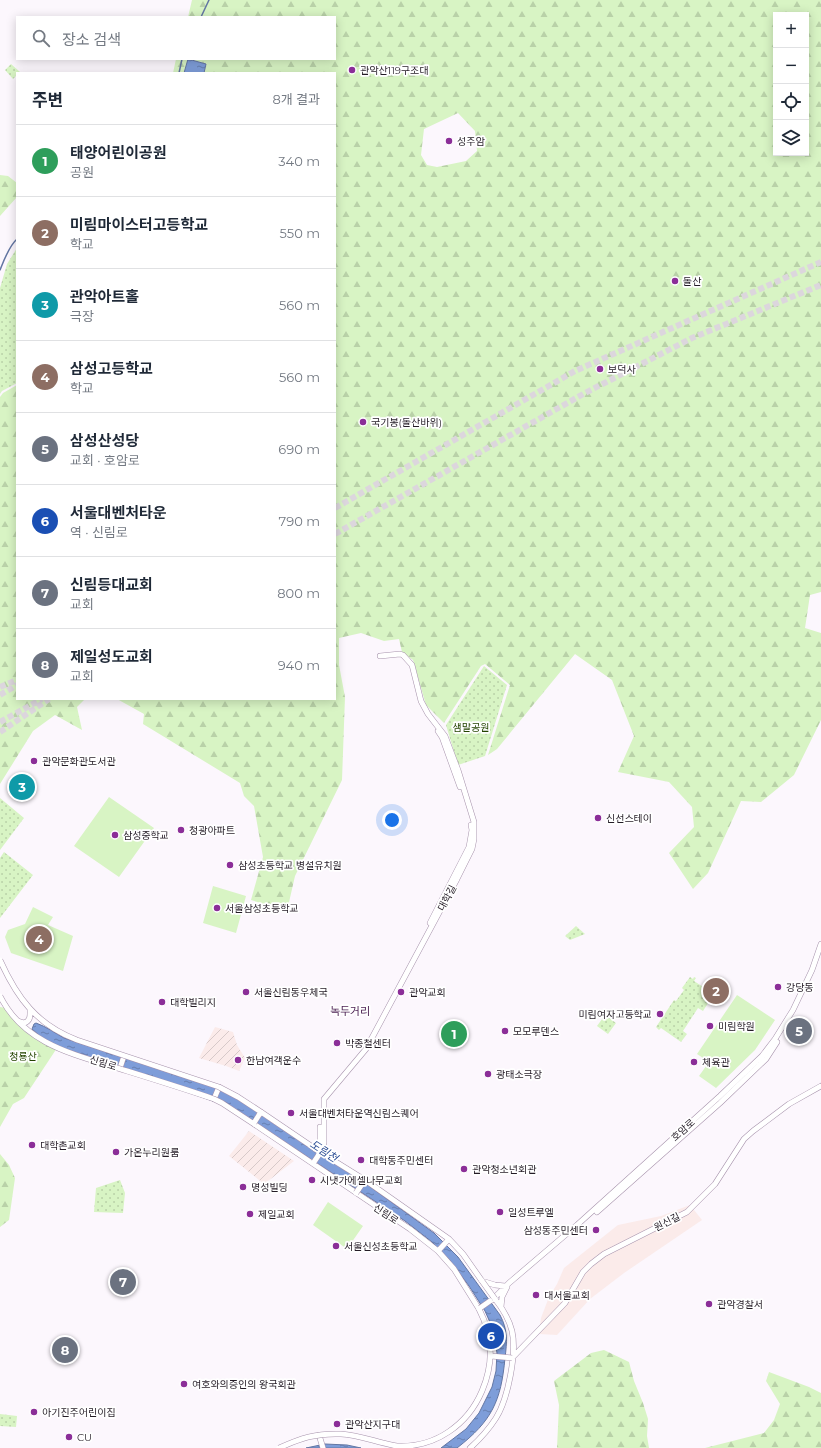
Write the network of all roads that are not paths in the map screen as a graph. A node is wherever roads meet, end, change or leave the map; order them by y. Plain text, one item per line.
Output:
1 (821, 944) edge
2 (821, 952) edge
3 (0, 960) edge
4 (0, 996) edge
5 (30, 1010) junction
6 (18, 1021) junction
7 (124, 1056) junction
8 (120, 1068) junction
9 (821, 1086) edge
10 (219, 1087) junction
11 (214, 1099) junction
12 (260, 1114) junction
13 (254, 1123) junction
14 (315, 1149) junction
15 (320, 1152) junction
16 (313, 1162) junction
17 (365, 1180) junction
18 (356, 1193) junction
19 (449, 1239) junction
20 (438, 1250) junction
21 (482, 1281) junction
22 (506, 1286) junction
23 (493, 1299) junction
24 (501, 1307) junction
25 (480, 1309) junction
26 (491, 1356) junction
27 (512, 1358) junction
28 (319, 1435) junction
29 (426, 1446) edge
30 (279, 1448) edge
31 (323, 1448) edge
32 (470, 1448) edge

1 - 22 main road, 호암로
2 - 22 main road
3 - 5 main road, 신림로, bridge
4 - 6 main road, 신림로, bridge
5 - 6 main road, bridge
5 - 7 main road, 신림로, bridge
6 - 8 main road, 신림로, bridge
7 - 8 main road
7 - 10 main road, 신림로, bridge
8 - 11 main road, 신림로, bridge
9 - 27 main road, 원신길
10 - 11 main road
10 - 12 main road, 신림로, bridge
11 - 13 main road, 신림로, bridge
12 - 13 main road, bridge
12 - 14 main road, 신림로
13 - 16 main road, 신림로
14 - 15 main road, 신림로
14 - 15 main road, 대학길
15 - 16 main road, 대학길, bridge
15 - 17 main road, 신림로
16 - 18 main road, 신림로
17 - 18 main road
17 - 19 main road, 신림로
18 - 20 main road, 신림로
19 - 20 main road
19 - 21 main road, 신림로
20 - 25 main road, 신림로
21 - 22 main road
21 - 23 main road, 신림로, bridge
22 - 23 main road
22 - 24 main road
23 - 24 main road
23 - 25 main road, bridge
24 - 27 main road
25 - 26 main road, 신림로, bridge
26 - 27 main road, bridge
26 - 29 main road, 신림로, bridge
27 - 32 main road
28 - 29 main road, 신림로, bridge
28 - 30 main road, 신림로, bridge
28 - 31 main road

